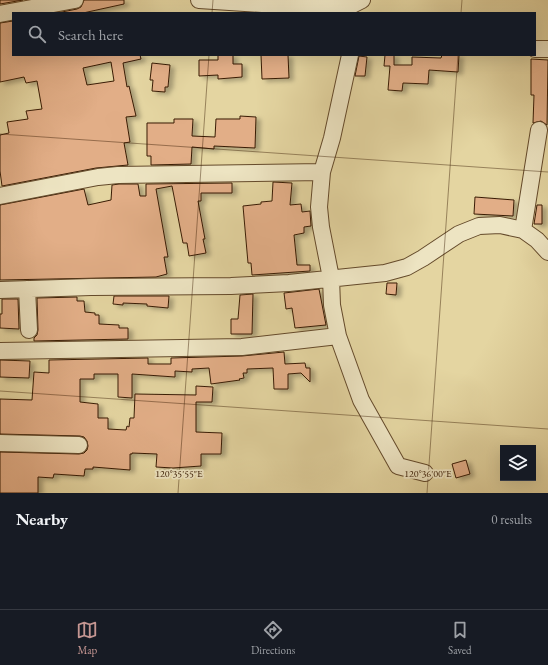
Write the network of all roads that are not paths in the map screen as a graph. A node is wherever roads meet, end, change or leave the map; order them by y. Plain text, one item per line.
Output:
1 (74, 0) edge
2 (199, 0) edge
3 (362, 0) edge
4 (326, 10) edge
5 (0, 14) edge
6 (536, 49) edge
7 (548, 49) edge
8 (350, 56) edge
9 (539, 130) dead end
10 (322, 172) junction
11 (0, 196) edge
12 (523, 230) junction
13 (548, 252) edge
14 (330, 278) junction
15 (27, 289) junction
16 (0, 290) edge
17 (29, 330) dead end
18 (338, 336) junction
19 (0, 351) edge
20 (0, 443) edge
21 (79, 444) dead end
22 (425, 473) dead end

1 - 5 street
2 - 4 street
3 - 4 street
6 - 7 street
8 - 10 street
9 - 12 street
10 - 11 street
10 - 14 street
12 - 13 street
12 - 14 street
14 - 15 street
14 - 18 street
15 - 16 street
15 - 17 street
18 - 19 street
18 - 22 street
20 - 21 street

